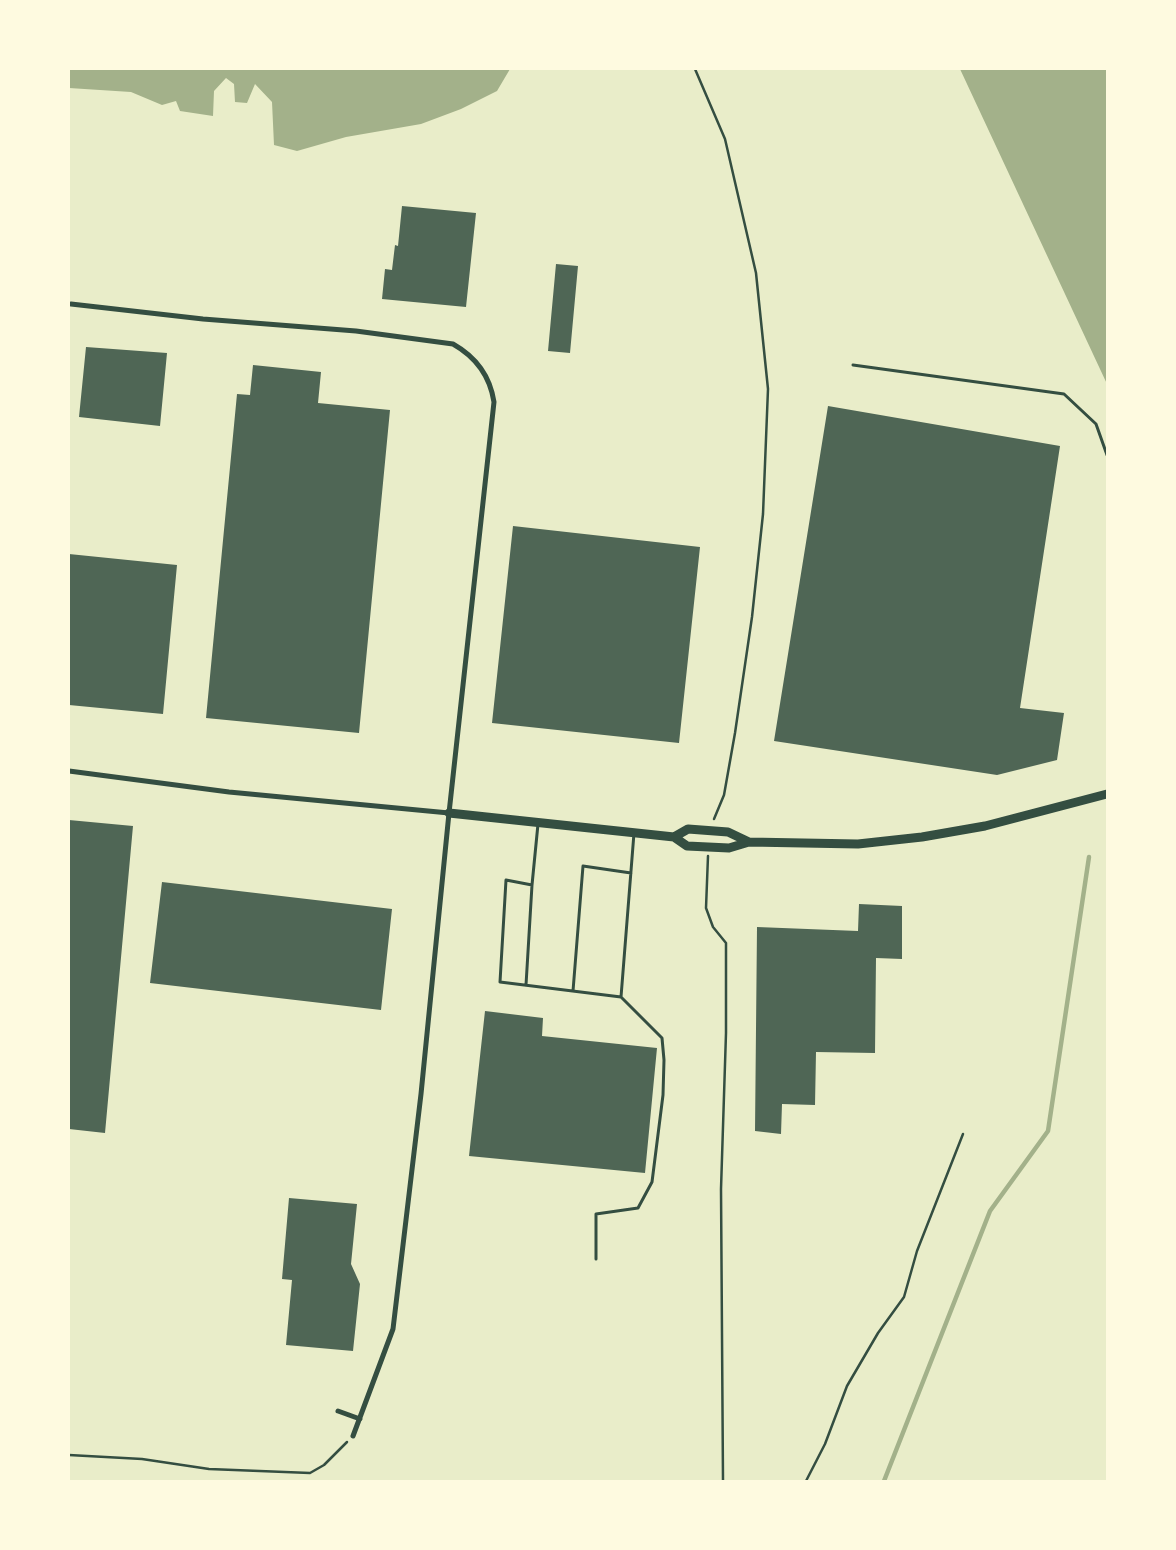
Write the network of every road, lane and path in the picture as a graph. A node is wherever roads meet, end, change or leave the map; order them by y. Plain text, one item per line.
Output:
1 (695, 69) edge
2 (71, 304) dead end
3 (853, 365) dead end
4 (1107, 455) edge
5 (69, 771) edge
6 (1107, 794) edge
7 (449, 813) junction
8 (538, 823) junction
9 (709, 830) junction
10 (634, 833) junction
11 (674, 837) junction
12 (749, 842) junction
13 (708, 847) junction
14 (630, 873) junction
15 (532, 885) junction
16 (526, 985) junction
17 (573, 991) junction
18 (621, 996) junction
19 (963, 1134) dead end
20 (596, 1259) dead end
21 (338, 1411) dead end
22 (360, 1419) junction
23 (353, 1436) joint
24 (69, 1455) edge
25 (723, 1481) edge
26 (806, 1481) edge

1 - 9 path
2 - 7 street
3 - 4 lane
5 - 7 street
6 - 12 street
7 - 8 street
7 - 22 street
8 - 10 street
8 - 15 lane
9 - 11 street
9 - 12 street
10 - 11 street
10 - 14 lane
11 - 13 street
12 - 13 street
13 - 25 path
14 - 17 lane
14 - 18 lane
15 - 16 lane
15 - 16 lane
16 - 17 lane
17 - 18 lane
18 - 20 lane
19 - 26 path
21 - 22 street
22 - 23 street
23 - 24 path

